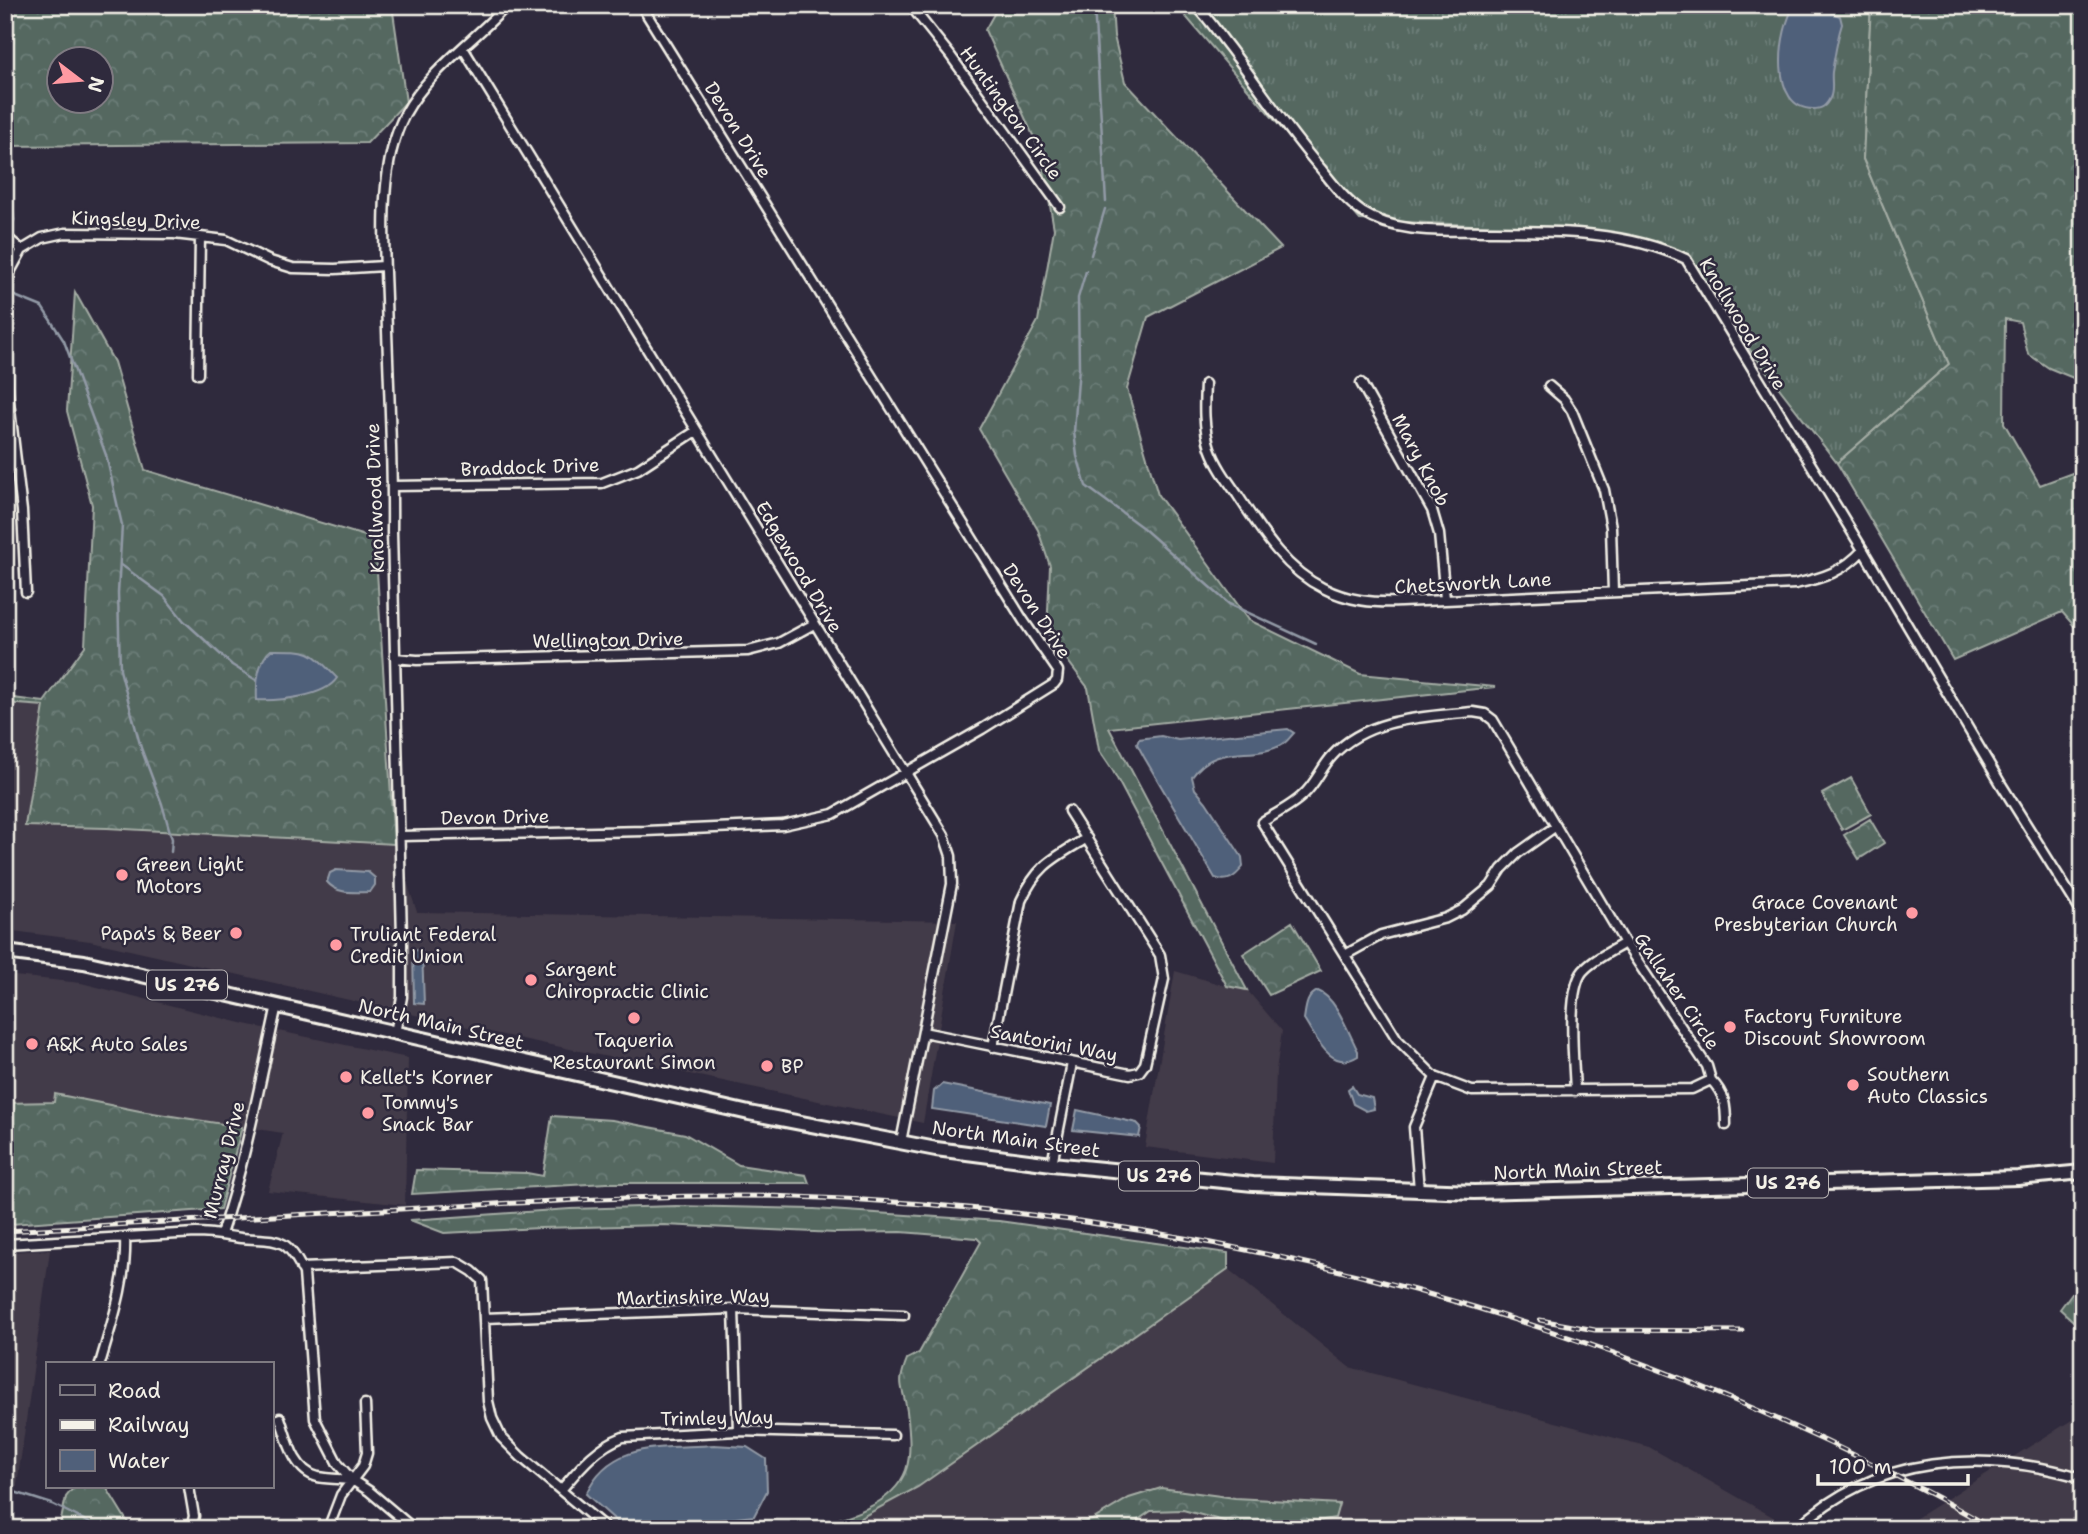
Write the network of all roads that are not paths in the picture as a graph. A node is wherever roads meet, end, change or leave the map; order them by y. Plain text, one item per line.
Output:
1 (507, 5) edge
2 (641, 5) edge
3 (910, 5) edge
4 (1195, 5) edge
5 (463, 48) junction
6 (1060, 207) dead end
7 (5, 236) edge
8 (200, 237) junction
9 (22, 250) junction
10 (384, 265) junction
11 (198, 374) dead end
12 (1361, 383) dead end
13 (1205, 384) dead end
14 (1549, 386) dead end
15 (696, 432) junction
16 (393, 486) junction
17 (1863, 550) junction
18 (26, 592) dead end
19 (1613, 592) junction
20 (1445, 599) junction
21 (814, 624) junction
22 (396, 659) junction
23 (908, 772) junction
24 (1069, 811) dead end
25 (1556, 826) junction
26 (401, 836) junction
27 (1087, 838) junction
28 (2083, 915) edge
29 (1625, 943) junction
30 (5, 952) edge
31 (1345, 955) junction
32 (277, 1006) junction
33 (923, 1032) junction
34 (395, 1033) junction
35 (993, 1047) junction
36 (1072, 1063) junction
37 (1435, 1077) junction
38 (1711, 1080) junction
39 (1575, 1091) junction
40 (1727, 1125) dead end
41 (901, 1142) junction
42 (1052, 1164) junction
43 (2083, 1172) edge
44 (1419, 1190) junction
45 (221, 1234) junction
46 (124, 1237) junction
47 (5, 1244) edge
48 (302, 1268) junction
49 (734, 1310) junction
50 (904, 1315) dead end
51 (484, 1318) junction
52 (101, 1362) edge
53 (365, 1404) dead end
54 (280, 1418) dead end
55 (738, 1431) junction
56 (893, 1435) dead end
57 (2083, 1478) edge
58 (352, 1480) junction
59 (189, 1488) edge
60 (561, 1490) junction
61 (191, 1529) edge
62 (328, 1529) edge
63 (414, 1529) edge
64 (607, 1529) edge
65 (1796, 1529) edge

1 - 5 street, Knollwood Drive
2 - 23 street, Devon Drive
3 - 6 street, Huntington Circle
4 - 17 street, Knollwood Drive
5 - 10 street, Knollwood Drive
5 - 15 street, Edgewood Drive
7 - 9 street
8 - 9 street, Kingsley Drive
8 - 10 street, Kingsley Drive
8 - 11 street
9 - 18 street
10 - 16 street, Knollwood Drive
12 - 20 street, Mary Knob
13 - 20 street, Chetsworth Lane
14 - 19 street
15 - 16 street, Braddock Drive
15 - 21 street, Edgewood Drive
16 - 22 street, Knollwood Drive
17 - 19 street, Chetsworth Lane
17 - 28 street, Knollwood Drive
19 - 20 street, Chetsworth Lane
21 - 22 street, Wellington Drive
21 - 23 street, Edgewood Drive
22 - 26 street, Knollwood Drive
23 - 26 street, Devon Drive
23 - 33 street, Edgewood Drive
24 - 27 street, Santorini Way
25 - 29 street, Gallaher Circle
25 - 31 street
25 - 31 street, Gallaher Circle
26 - 34 street, Knollwood Drive
27 - 35 street
27 - 36 street, Santorini Way
29 - 38 street, Gallaher Circle
29 - 39 street
30 - 32 main road, North Main Street / US 276
31 - 37 street, Gallaher Circle
32 - 34 main road, North Main Street / US 276
32 - 45 street, Murray Drive
33 - 35 street, Santorini Way
33 - 41 street, Edgewood Drive
34 - 41 main road, North Main Street / US 276
35 - 36 street, Santorini Way
36 - 42 street
37 - 39 street, Gallaher Circle
37 - 44 street
38 - 39 street, Gallaher Circle
38 - 40 street
41 - 42 main road, North Main Street / US 276
42 - 44 main road, North Main Street / US 276
43 - 44 main road, North Main Street / US 276
45 - 46 street, Murray Drive
45 - 48 street
46 - 47 street, Murray Drive
46 - 52 street
48 - 51 street
48 - 58 street
49 - 50 street, Martinshire Way
49 - 51 street, Martinshire Way
49 - 55 street
51 - 60 street
53 - 58 street
54 - 58 street
55 - 56 street, Trimley Way
55 - 60 street, Trimley Way
57 - 65 street
58 - 62 street
58 - 63 street
59 - 61 street
60 - 64 street

